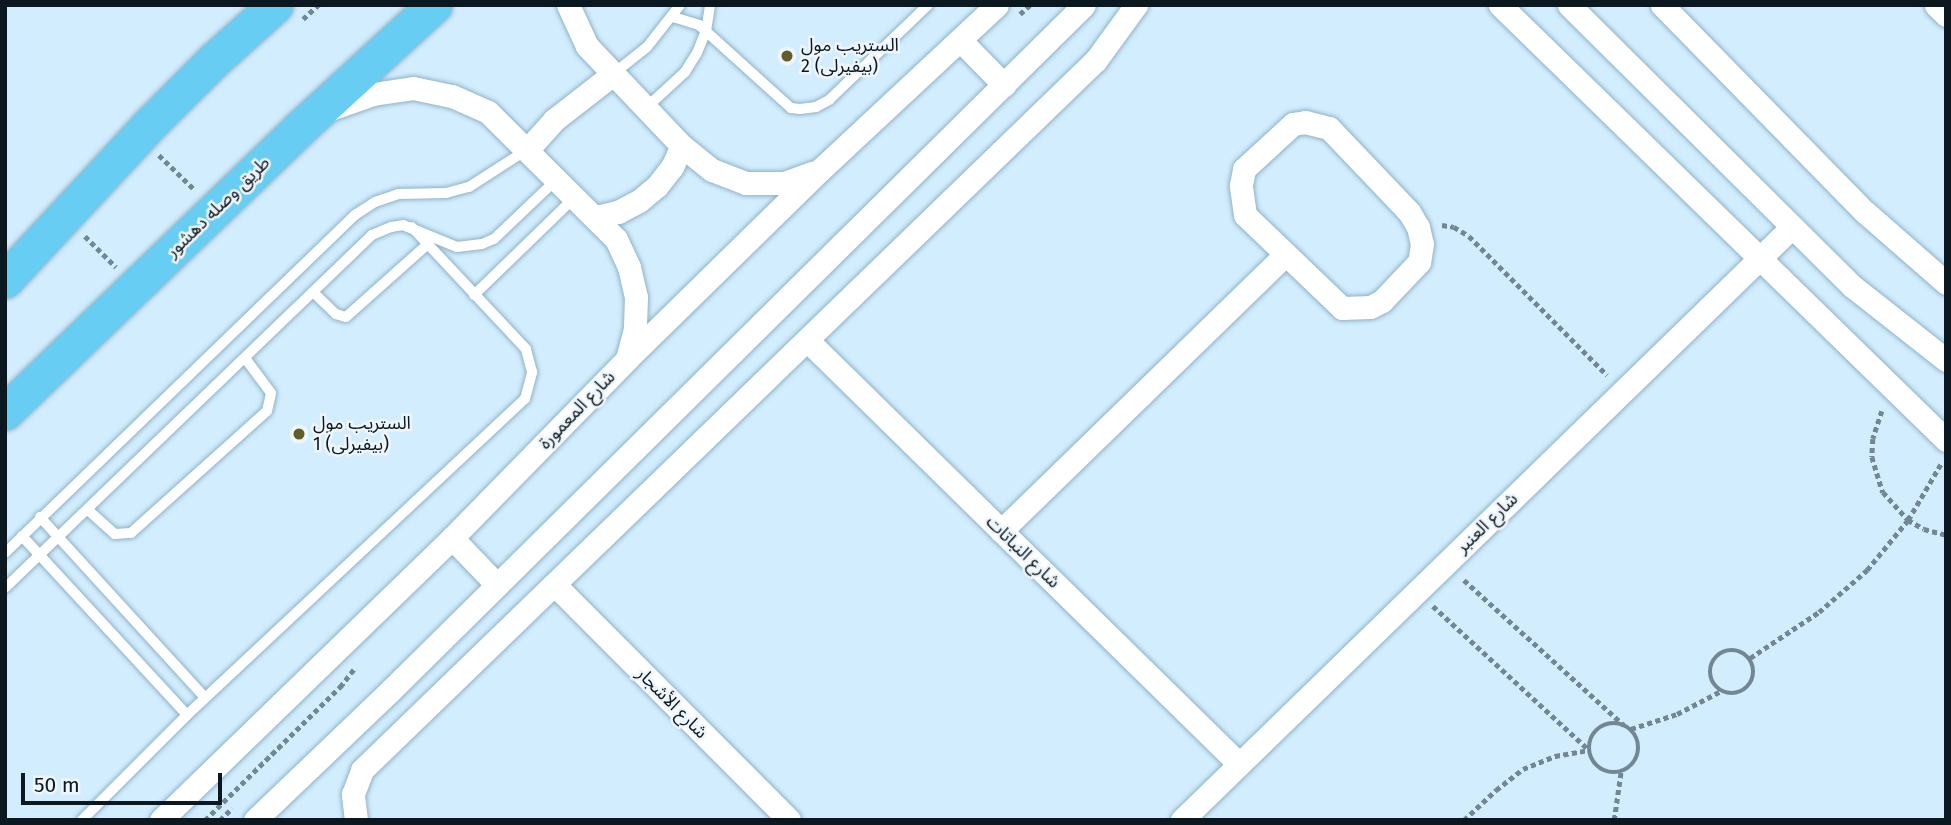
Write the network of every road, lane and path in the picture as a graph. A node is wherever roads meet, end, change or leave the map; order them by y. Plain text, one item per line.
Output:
1 (275, 5) edge
2 (435, 5) edge
3 (568, 5) edge
4 (680, 5) edge
5 (710, 5) edge
6 (928, 5) edge
7 (997, 5) edge
8 (1084, 5) edge
9 (1136, 5) edge
10 (1500, 5) edge
11 (1569, 5) edge
12 (1662, 5) edge
13 (1936, 5) edge
14 (1946, 15) edge
15 (673, 17) junction
16 (706, 31) junction
17 (960, 40) junction
18 (613, 74) junction
19 (1004, 85) junction
20 (647, 107) junction
21 (302, 126) junction
22 (682, 146) junction
23 (528, 149) junction
24 (158, 154) dead end
25 (819, 171) junction
26 (558, 179) junction
27 (197, 191) dead end
28 (575, 197) junction
29 (596, 217) junction
30 (412, 227) junction
31 (1791, 227) junction
32 (1418, 228) junction
33 (84, 235) dead end
34 (428, 244) junction
35 (1286, 254) junction
36 (1759, 258) junction
37 (116, 267) dead end
38 (7, 278) edge
39 (1946, 283) edge
40 (313, 292) junction
41 (474, 295) junction
42 (807, 340) junction
43 (245, 358) junction
44 (627, 359) junction
45 (1946, 360) edge
46 (1895, 390) junction
47 (1623, 391) junction
48 (5, 412) edge
49 (1946, 440) edge
50 (1946, 456) edge
51 (88, 510) junction
52 (40, 517) junction
53 (1908, 520) junction
54 (1001, 531) junction
55 (1946, 535) edge
56 (22, 536) junction
57 (59, 537) junction
58 (452, 538) junction
59 (5, 552) edge
60 (39, 556) junction
61 (1445, 564) junction
62 (497, 585) junction
63 (556, 586) junction
64 (5, 588) edge
65 (1417, 591) junction
66 (1750, 658) junction
67 (356, 665) dead end
68 (391, 690) junction
69 (1721, 691) junction
70 (205, 698) junction
71 (187, 715) junction
72 (414, 716) junction
73 (1624, 725) junction
74 (1630, 729) junction
75 (1589, 750) junction
76 (1239, 764) junction
77 (1621, 771) junction
78 (284, 792) junction
79 (240, 800) dead end
80 (164, 819) edge
81 (82, 820) edge
82 (205, 820) edge
83 (220, 820) edge
84 (254, 820) edge
85 (276, 820) edge
86 (356, 820) edge
87 (789, 820) edge
88 (1182, 820) edge
89 (1464, 820) edge
90 (1614, 820) edge

1 - 38 main road
2 - 21 main road, طريق وصله دهشور
3 - 18 street
4 - 15 lane
5 - 16 lane
6 - 16 lane
7 - 17 street, شارع المعمورة
8 - 19 street
9 - 42 street
10 - 36 street
11 - 31 street
12 - 39 street
13 - 14 street
15 - 16 lane
15 - 18 lane
16 - 20 lane
17 - 19 street
17 - 25 street, شارع المعمورة
18 - 20 street
18 - 23 street
19 - 62 street
20 - 22 street
21 - 23 street
21 - 48 main road, طريق وصله دهشور
22 - 25 street
22 - 29 street
23 - 26 street
23 - 52 lane
24 - 27 path
25 - 44 street, شارع المعمورة
26 - 28 street
26 - 30 lane
28 - 29 street
28 - 41 lane
29 - 44 street
30 - 34 lane
30 - 40 lane
31 - 36 street, شارع العنبر
31 - 45 street
32 - 35 street
32 - 35 street
32 - 47 path
33 - 37 path
34 - 40 lane
34 - 41 lane
35 - 54 street
36 - 46 street
36 - 47 street, شارع العنبر
40 - 43 lane
41 - 70 lane
42 - 54 street, شارع النباتات
42 - 63 street
43 - 51 lane
43 - 51 lane
44 - 58 street, شارع المعمورة
46 - 49 street
46 - 53 path
47 - 61 street, شارع العنبر
50 - 53 path
51 - 57 lane
52 - 56 lane
52 - 57 lane
53 - 55 path
53 - 66 path
54 - 76 street, شارع النباتات
56 - 59 lane
56 - 60 lane
57 - 60 lane
57 - 70 lane
58 - 62 street
58 - 80 street, شارع المعمورة
60 - 64 lane
60 - 71 lane
61 - 65 street, شارع العنبر
61 - 73 path
62 - 68 street
63 - 72 street
63 - 87 street, شارع الأشجار
65 - 75 path
65 - 76 street, شارع العنبر
66 - 69 path
66 - 69 path
67 - 82 path
68 - 72 street
68 - 78 street
69 - 74 path
70 - 71 lane
71 - 81 lane
72 - 86 street
73 - 74 path
73 - 75 path
74 - 77 path
75 - 77 path
75 - 89 path
76 - 88 street, شارع العنبر
77 - 90 path
78 - 84 street
78 - 85 street
79 - 83 path

